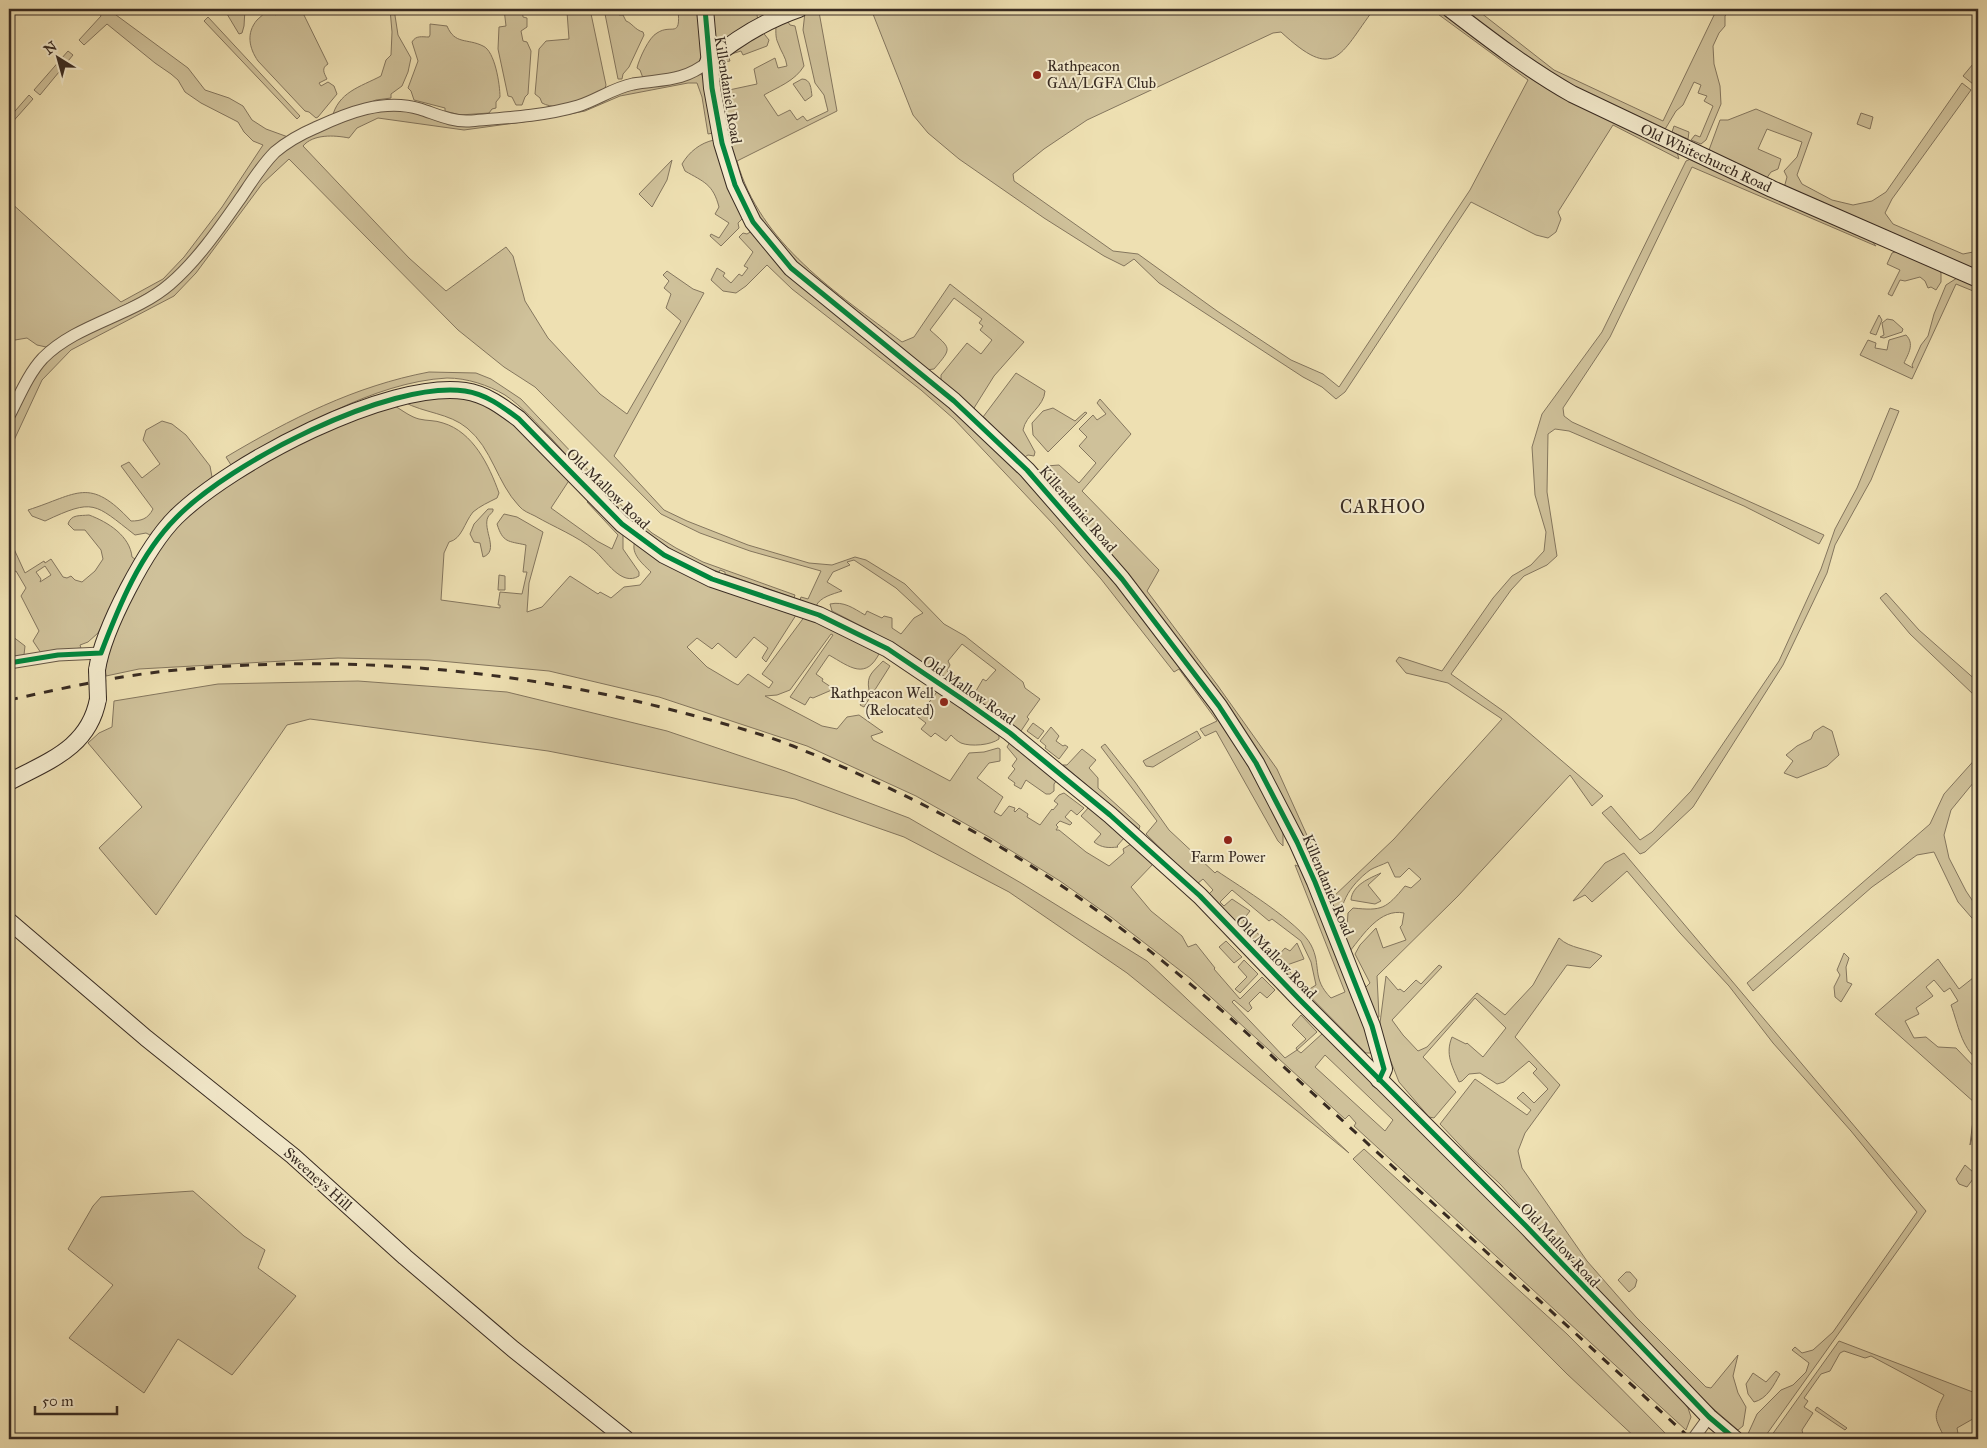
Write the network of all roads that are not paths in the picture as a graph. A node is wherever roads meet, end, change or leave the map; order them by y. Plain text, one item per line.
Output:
1 (705, 9) edge
2 (800, 9) edge
3 (1450, 9) edge
4 (708, 62) junction
5 (1978, 279) edge
6 (9, 416) edge
7 (100, 653) junction
8 (9, 663) edge
9 (9, 782) edge
10 (9, 921) edge
11 (1379, 1080) junction
12 (1710, 1418) junction
13 (626, 1439) edge
14 (1693, 1439) edge
15 (1735, 1439) edge

1 - 4 street, Killendaniel Road
2 - 4 street
3 - 5 street, Old Whitechurch Road
4 - 6 street
4 - 11 street, Killendaniel Road
7 - 8 street
7 - 9 street, Old Mallow Road, bridge
7 - 11 street, Old Mallow Road
10 - 13 street, Sweeneys Hill
11 - 12 street, Old Mallow Road
12 - 14 street
12 - 15 street, Old Mallow Road

